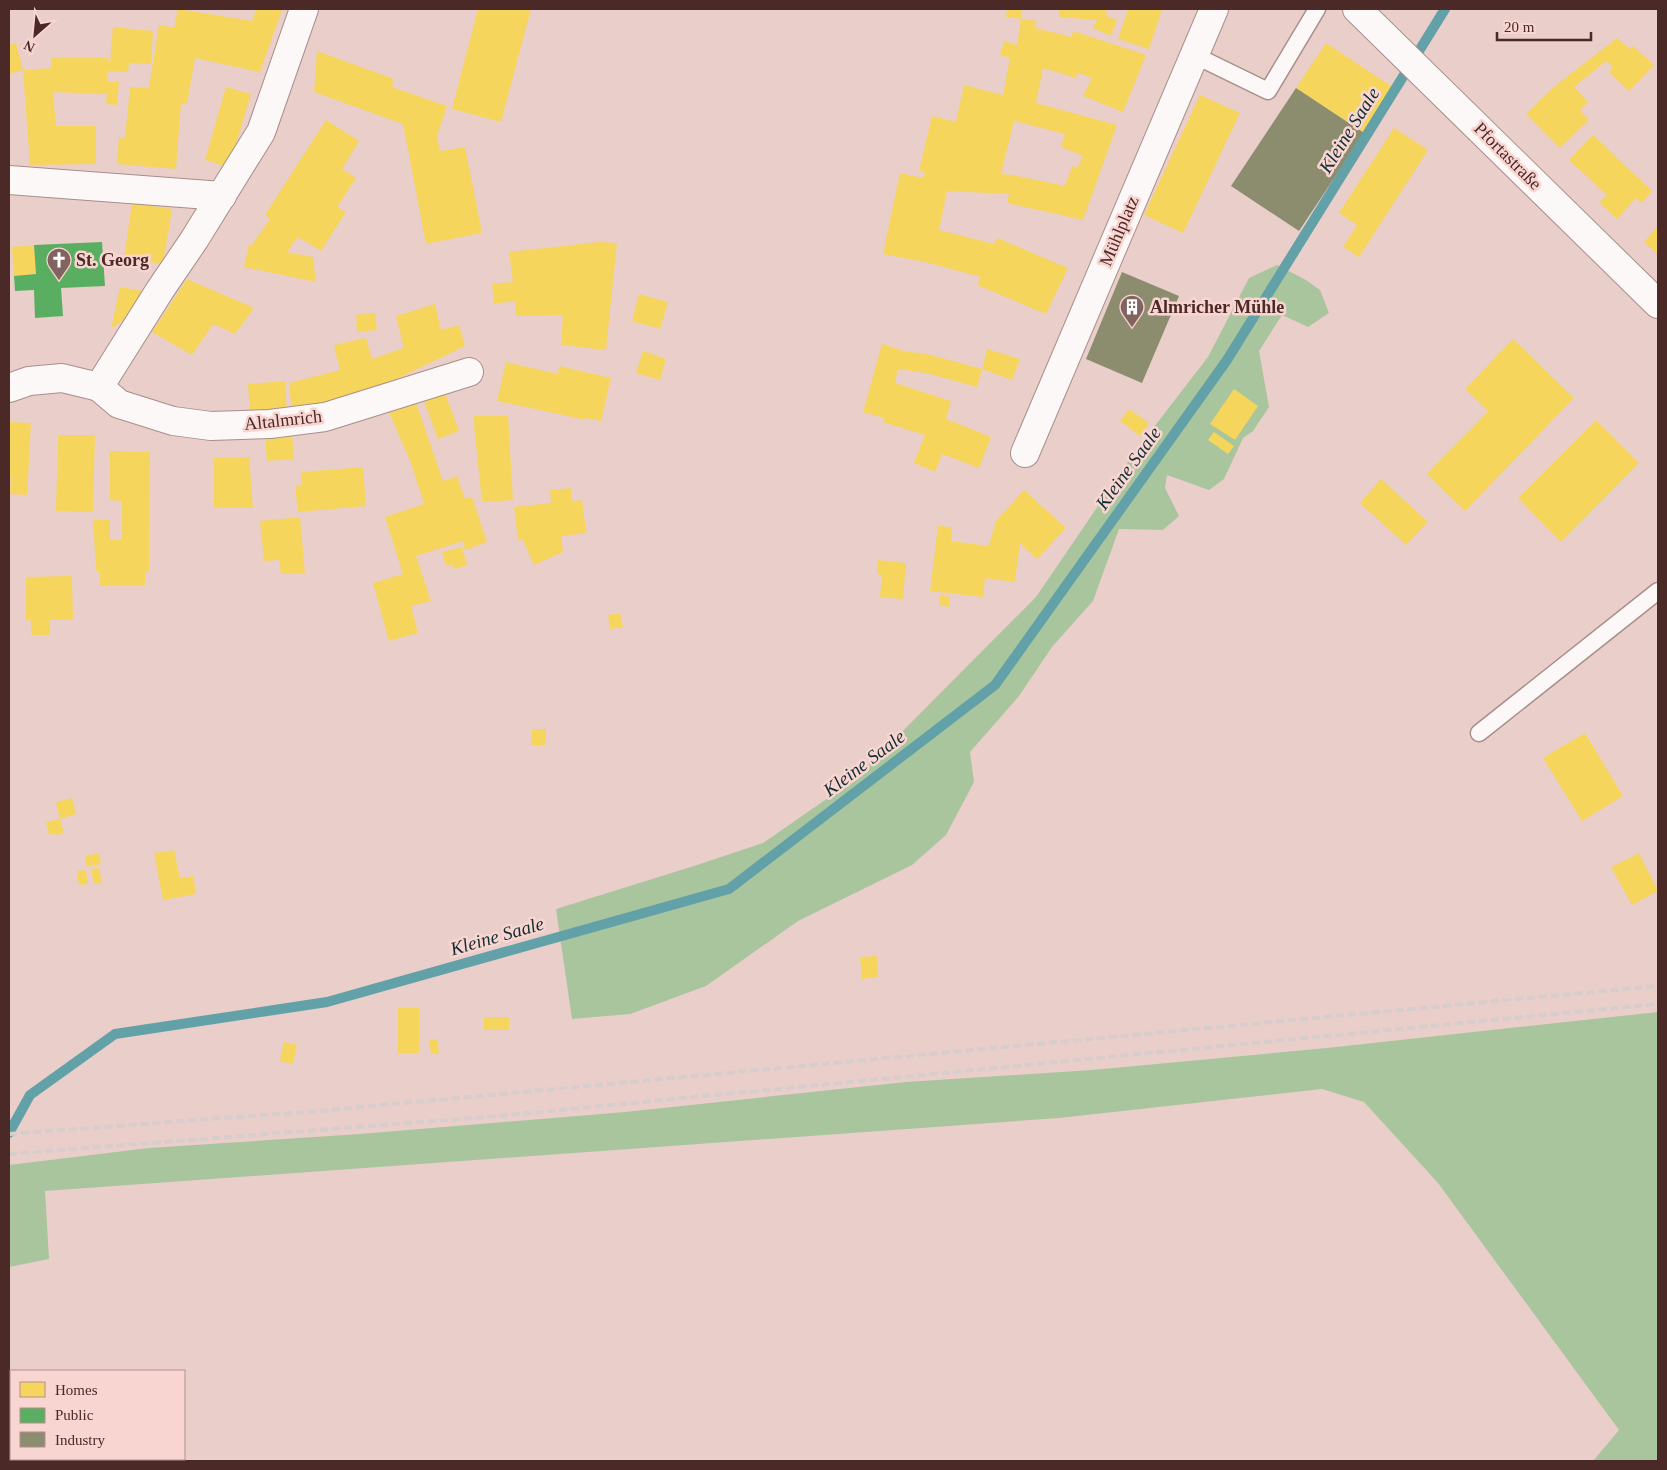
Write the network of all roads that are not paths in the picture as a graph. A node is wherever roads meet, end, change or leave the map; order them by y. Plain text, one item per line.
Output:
1 (304, 9) edge
2 (1214, 9) edge
3 (1317, 9) edge
4 (1357, 9) edge
5 (1194, 55) junction
6 (9, 180) edge
7 (222, 196) junction
8 (1658, 304) edge
9 (469, 372) dead end
10 (99, 387) junction
11 (9, 388) edge
12 (1025, 453) dead end
13 (1658, 591) edge
14 (1479, 734) dead end

1 - 7 street
2 - 5 street, Mühlplatz
3 - 5 lane
4 - 8 street, Pfortastraße
5 - 12 street, Mühlplatz
6 - 7 street
7 - 10 street
9 - 10 street, Altalmrich
10 - 11 street, Altalmrich
13 - 14 lane

